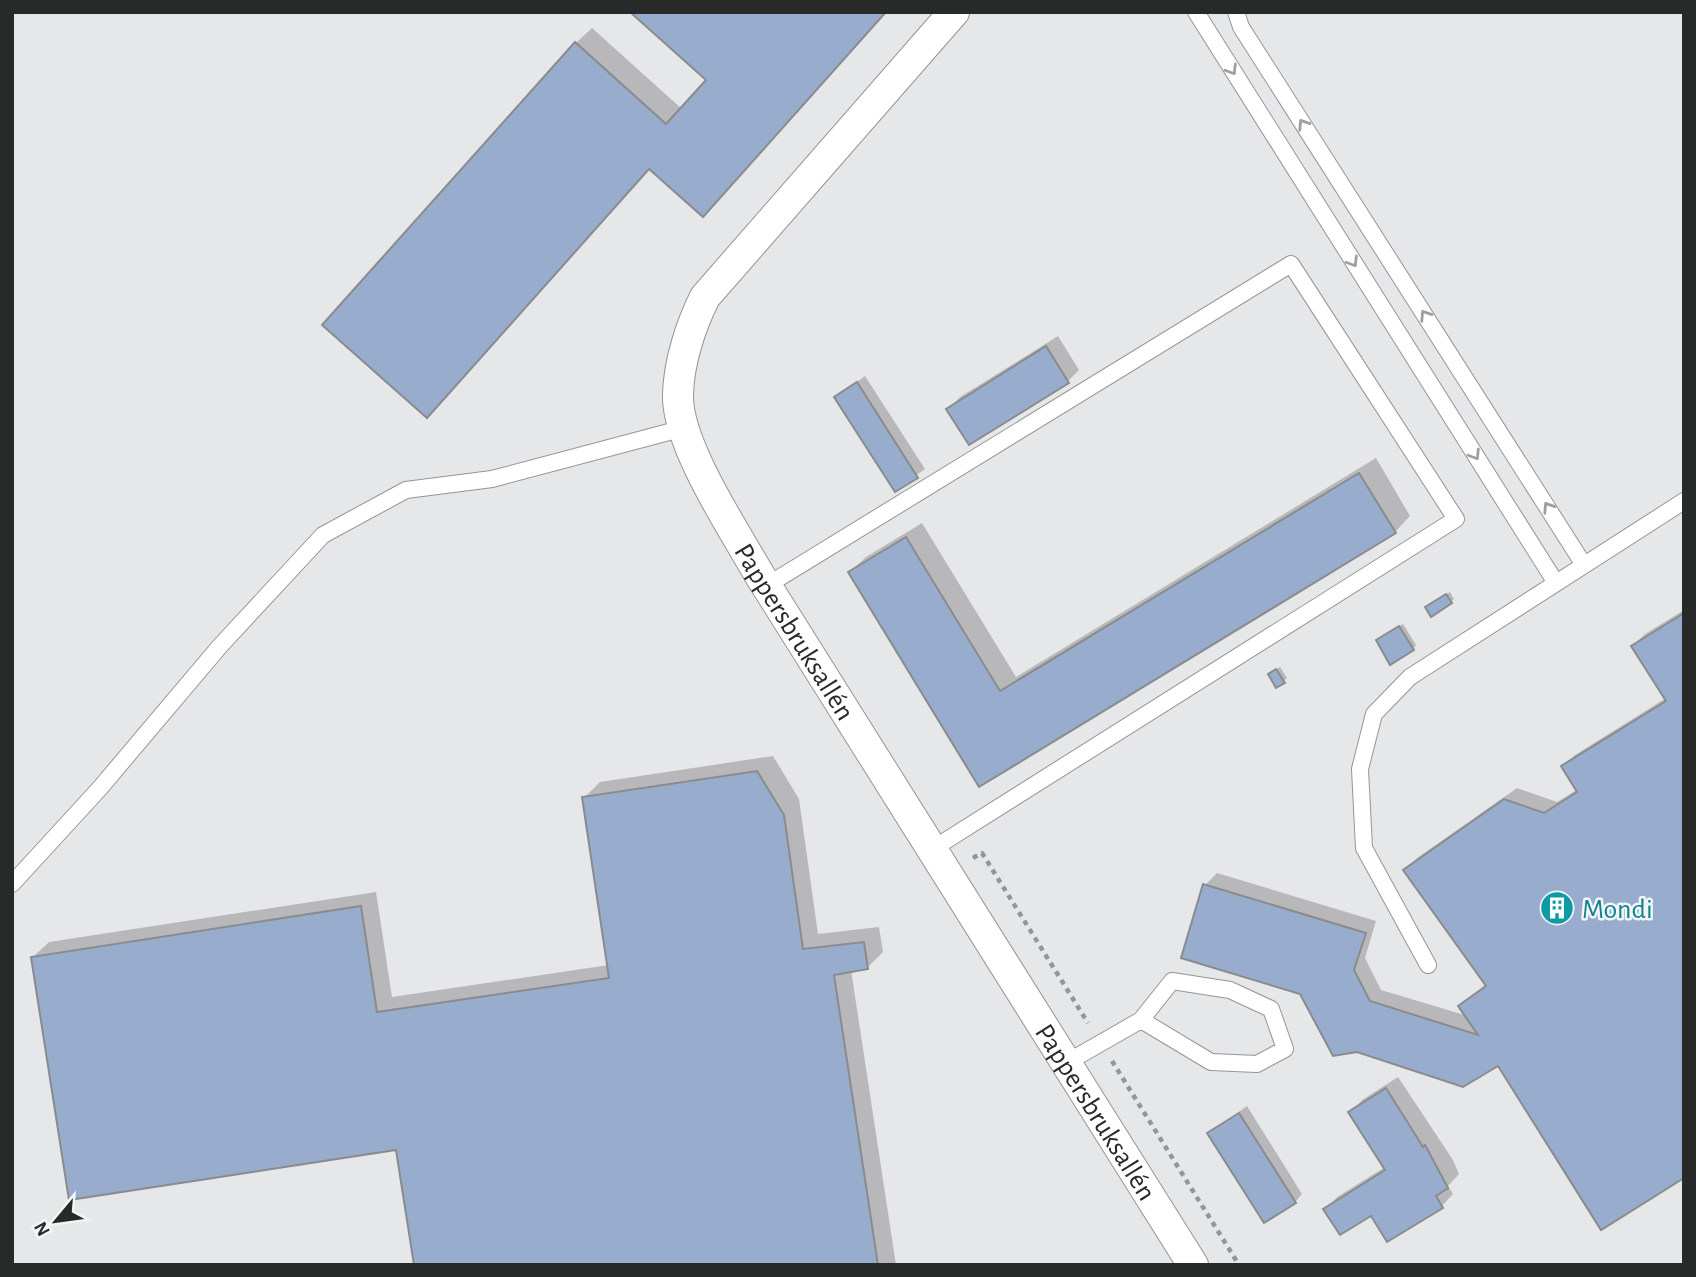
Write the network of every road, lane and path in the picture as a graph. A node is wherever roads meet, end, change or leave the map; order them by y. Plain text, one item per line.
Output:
1 (954, 12) edge
2 (1196, 12) edge
3 (1236, 12) edge
4 (684, 428) junction
5 (1684, 501) edge
6 (1584, 565) junction
7 (1556, 583) junction
8 (766, 586) junction
9 (931, 850) junction
10 (12, 884) edge
11 (1428, 965) dead end
12 (1141, 1020) junction
13 (1066, 1063) junction
14 (1193, 1265) edge

1 - 4 street, Pappersbruksallén
2 -> 7 lane
6 -> 3 lane
4 - 8 street, Pappersbruksallén
4 - 10 lane
5 - 6 lane
6 - 7 lane
7 - 11 lane
8 - 9 street, Pappersbruksallén
8 - 9 lane
9 - 13 street, Pappersbruksallén
12 - 12 lane
12 - 13 lane
13 - 14 street, Pappersbruksallén

